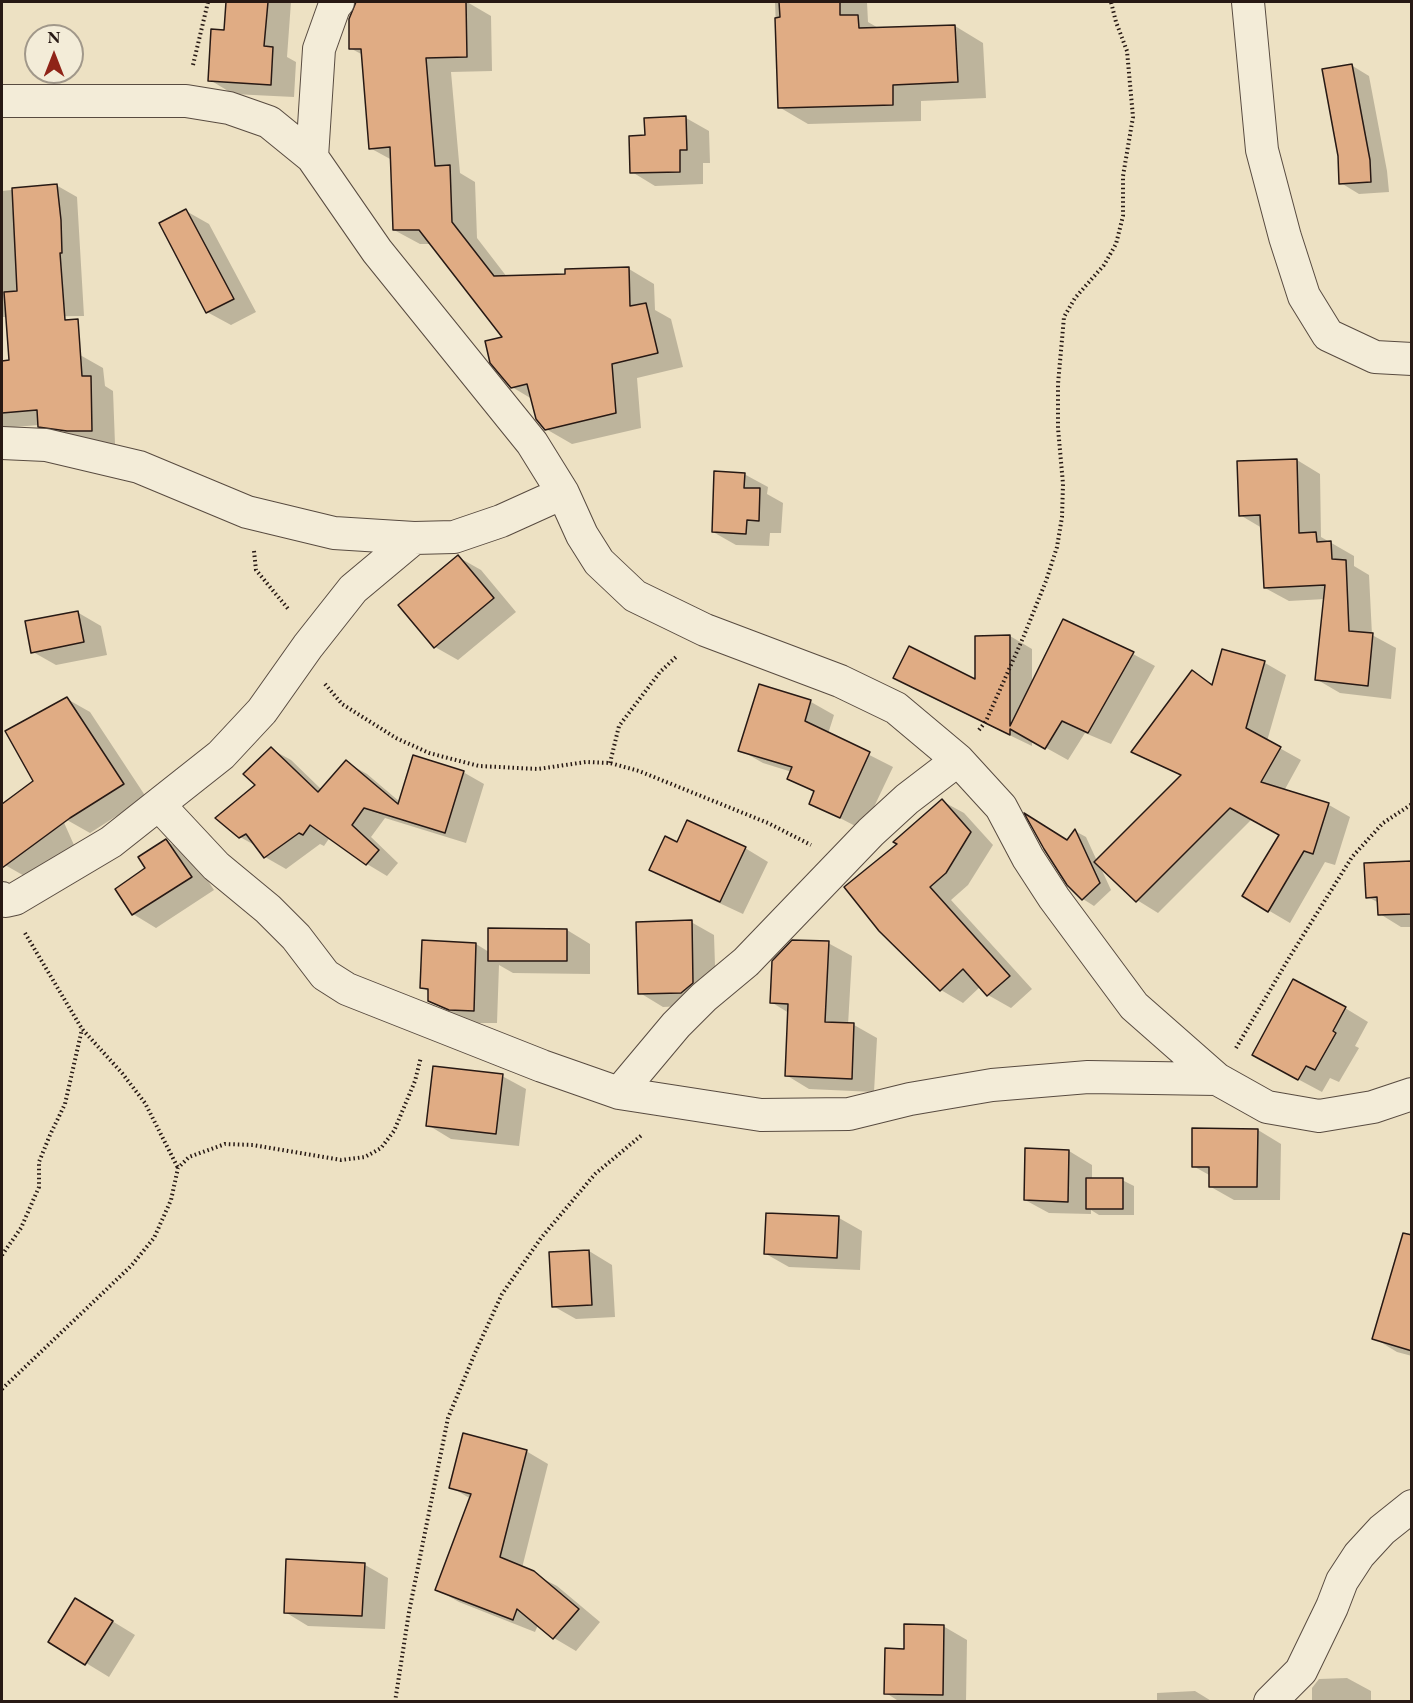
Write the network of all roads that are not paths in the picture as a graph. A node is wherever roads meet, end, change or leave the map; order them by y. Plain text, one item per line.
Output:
1 (338, 2) edge
2 (1248, 2) edge
3 (2, 101) edge
4 (312, 158) junction
5 (1412, 359) edge
6 (2, 443) edge
7 (563, 493) junction
8 (414, 538) junction
9 (958, 760) junction
10 (159, 805) junction
11 (4, 900) edge
12 (1217, 1079) junction
13 (619, 1093) junction
14 (1412, 1095) edge
15 (1412, 1506) edge
16 (1270, 1701) edge

1 - 4 street
2 - 5 street
3 - 4 street
4 - 7 street
6 - 8 street
7 - 8 street
7 - 9 street
8 - 10 street
9 - 12 street
9 - 13 street
10 - 11 street
10 - 13 street
12 - 13 street
12 - 14 street
15 - 16 street

